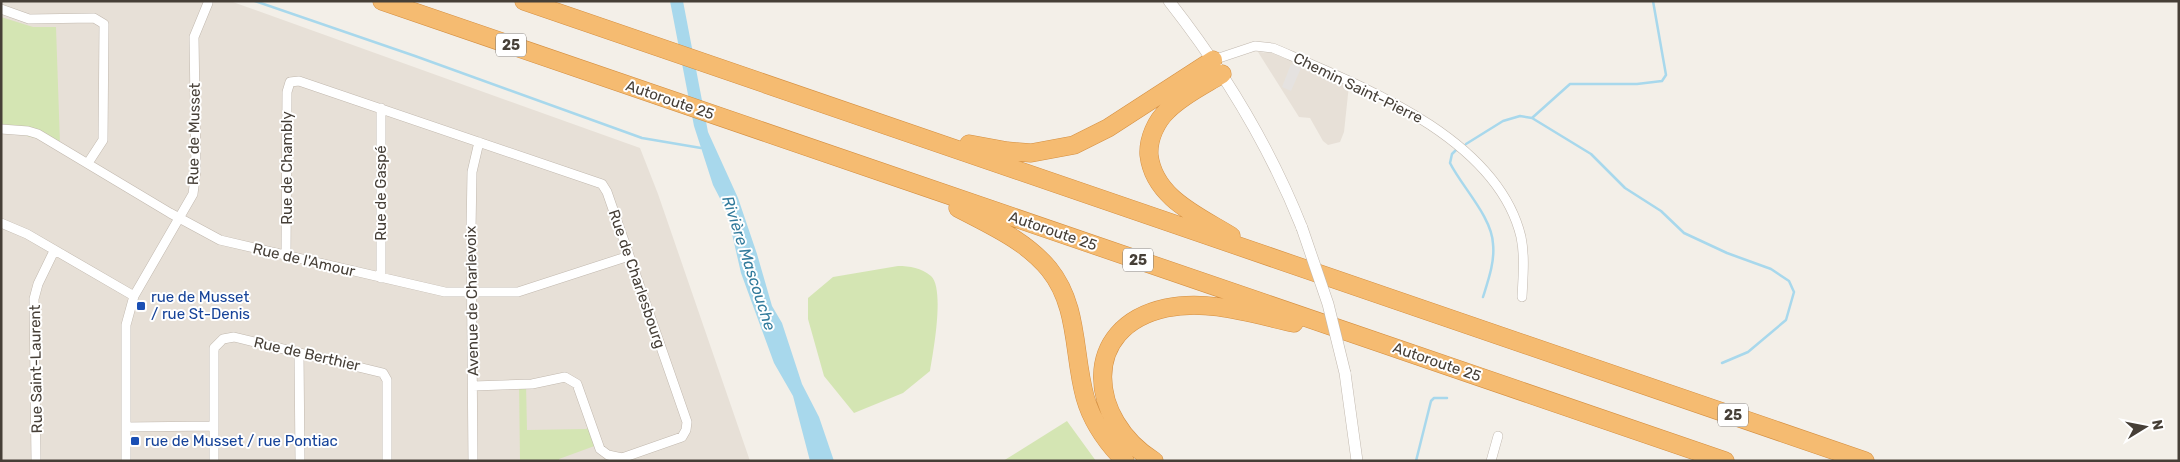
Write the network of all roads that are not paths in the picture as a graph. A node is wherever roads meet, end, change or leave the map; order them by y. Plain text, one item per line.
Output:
1 (382, 1) edge
2 (524, 1) edge
3 (1169, 1) edge
4 (208, 3) dead end
5 (1, 9) edge
6 (1222, 63) junction
7 (290, 82) joint
8 (381, 108) junction
9 (1, 129) edge
10 (901, 130) junction
11 (479, 142) junction
12 (88, 163) junction
13 (909, 182) junction
14 (180, 218) junction
15 (1, 223) edge
16 (54, 251) junction
17 (1262, 254) junction
18 (286, 255) junction
19 (629, 256) junction
20 (381, 278) junction
21 (472, 293) junction
22 (134, 296) junction
23 (1522, 297) dead end
24 (1367, 338) junction
25 (299, 354) junction
26 (473, 386) junction
27 (214, 426) junction
28 (126, 427) junction
29 (1498, 436) dead end
30 (36, 461) edge
31 (126, 461) edge
32 (214, 461) edge
33 (300, 461) edge
34 (387, 461) edge
35 (473, 461) edge
36 (1125, 461) edge
37 (1154, 461) edge
38 (1357, 461) edge
39 (1491, 461) edge
40 (1725, 461) edge
41 (1865, 461) edge

1 - 13 highway, Autoroute 25 / 25
2 - 10 highway, 25
3 - 6 street
4 - 14 street, Rue de Musset
5 - 12 street
6 - 10 highway
6 - 17 highway
6 - 23 street, Chemin Saint-Pierre
6 - 38 street, bridge
7 - 8 street, Rue de Charlesbourg
7 - 18 street, Rue de Chambly
8 - 11 street, Rue de Charlesbourg
8 - 20 street, Rue de Gaspé
9 - 12 street, Rue de l'Amour
10 - 17 highway, 25
11 - 19 street, Rue de Charlesbourg
11 - 21 street, Avenue de Charlevoix
12 - 14 street, Rue de l'Amour
13 - 24 highway, Autoroute 25 / 25
13 - 36 highway
14 - 18 street, Rue de l'Amour
14 - 22 street, Rue de Musset
15 - 16 street
16 - 22 street
16 - 30 street, Rue Saint-Laurent
17 - 41 highway, 25
18 - 20 street, Rue de l'Amour
19 - 21 street, Rue de l'Amour
19 - 26 street, Rue de Charlesbourg
20 - 21 street, Rue de l'Amour
21 - 26 street, Avenue de Charlevoix
22 - 28 street, Rue de Musset
24 - 37 highway
24 - 40 highway, Autoroute 25 / 25
25 - 27 street, Rue de Berthier
25 - 33 street
25 - 34 street, Rue de Berthier
26 - 35 street, Avenue de Charlevoix
27 - 28 street
27 - 32 street
28 - 31 street, Rue de Musset
29 - 39 street

